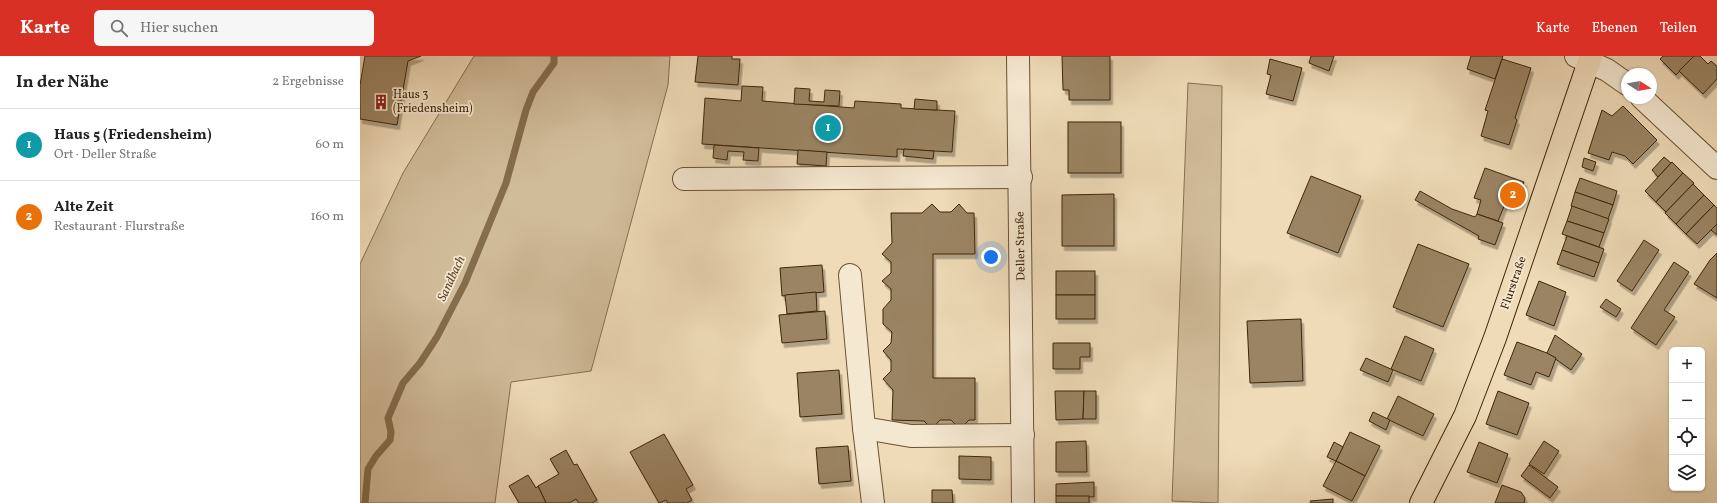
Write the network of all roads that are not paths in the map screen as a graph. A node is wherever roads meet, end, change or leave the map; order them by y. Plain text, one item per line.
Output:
1 (1018, 56) edge
2 (1585, 58) edge
3 (1621, 80) edge
4 (1648, 104) edge
5 (1717, 168) edge
6 (1021, 177) junction
7 (684, 179) dead end
8 (850, 275) dead end
9 (864, 428) junction
10 (1023, 435) junction
11 (873, 503) edge
12 (1023, 503) edge
13 (1421, 503) edge

1 - 6 street, Deller Straße
2 - 3 street
2 - 13 main road, Flurstraße
4 - 5 street
6 - 7 street
6 - 10 street, Deller Straße
8 - 9 street
9 - 10 street
9 - 11 street
10 - 12 street, Deller Straße

